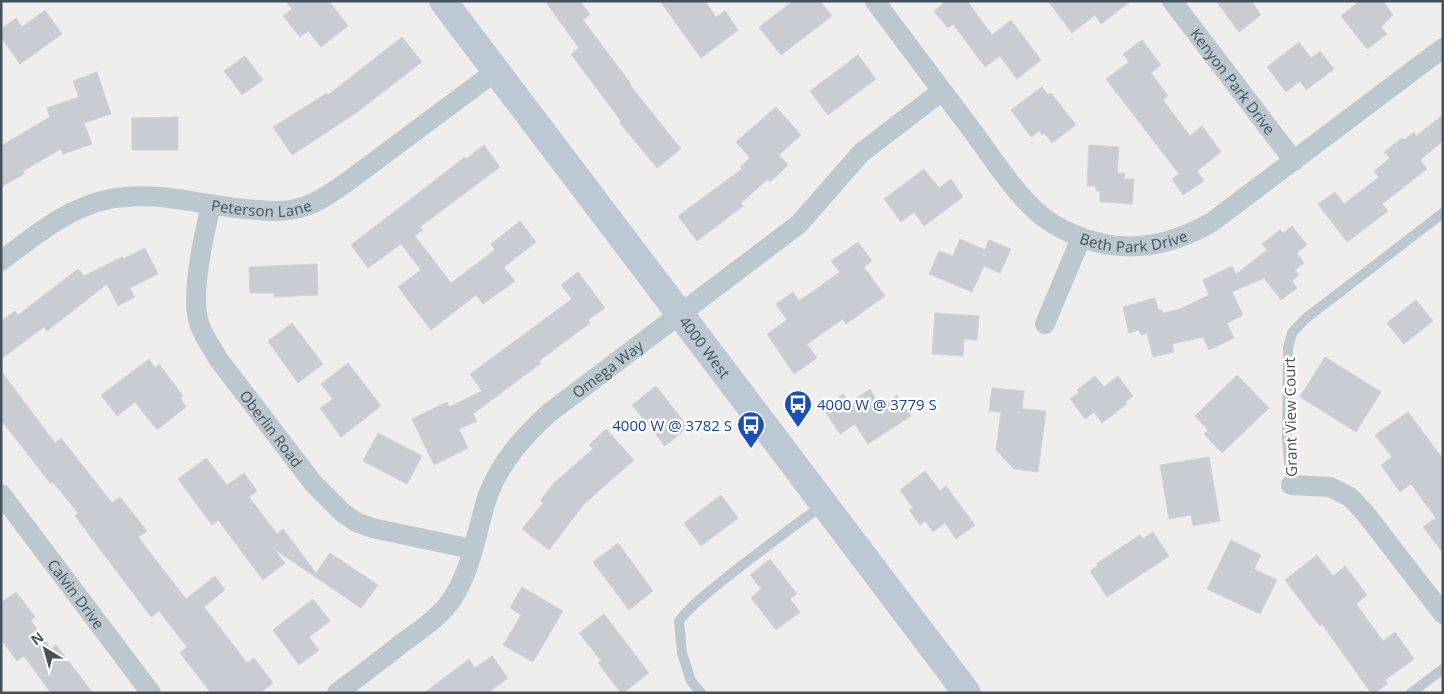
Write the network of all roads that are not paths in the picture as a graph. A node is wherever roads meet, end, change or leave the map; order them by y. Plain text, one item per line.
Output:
1 (443, 1) edge
2 (875, 1) edge
3 (1172, 1) edge
4 (1443, 48) edge
5 (496, 71) junction
6 (942, 91) junction
7 (1294, 161) junction
8 (211, 205) junction
9 (1443, 214) edge
10 (1081, 238) junction
11 (1, 261) edge
12 (681, 314) junction
13 (1046, 324) dead end
14 (1291, 484) joint
15 (1, 494) edge
16 (824, 504) junction
17 (472, 549) junction
18 (1443, 614) edge
19 (1443, 669) edge
20 (151, 693) edge
21 (337, 693) edge
22 (701, 693) edge
23 (967, 693) edge
24 (1411, 693) edge

1 - 5 street, 4000 West
2 - 6 street, Beth Park Drive
3 - 7 street, Kenyon Park Drive
4 - 7 street, Beth Park Drive
5 - 8 street, Peterson Lane
5 - 12 street, 4000 West
6 - 10 street, Beth Park Drive
6 - 12 street, Omega Way
7 - 10 street, Beth Park Drive
8 - 11 street, Peterson Lane
8 - 17 street, Oberlin Road
9 - 14 lane, Grant View Court
10 - 13 street
12 - 16 street, 4000 West
12 - 17 street, Omega Way
14 - 18 street, Grant View Court
15 - 20 street, Calvin Drive
16 - 22 lane
16 - 23 street, 4000 West
17 - 21 street, Omega Way
19 - 24 lane

